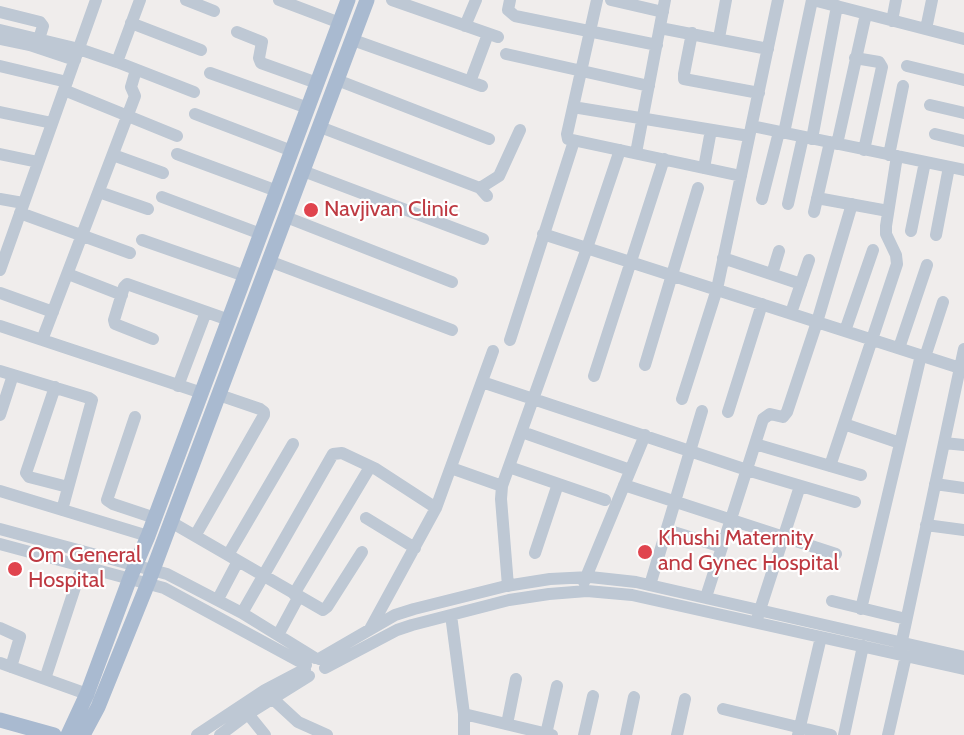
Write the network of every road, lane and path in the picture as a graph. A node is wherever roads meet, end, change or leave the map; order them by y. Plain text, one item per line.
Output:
1 (96, 0) edge
2 (140, 0) edge
3 (186, 0) edge
4 (279, 0) edge
5 (348, 0) edge
6 (368, 0) edge
7 (392, 0) edge
8 (476, 0) edge
9 (510, 0) edge
10 (597, 0) edge
11 (610, 0) edge
12 (726, 0) edge
13 (778, 0) edge
14 (813, 0) edge
15 (896, 0) edge
16 (932, 0) edge
17 (425, 5) edge
18 (854, 5) edge
19 (664, 6) edge
20 (837, 6) junction
21 (214, 11) dead end
22 (0, 12) edge
23 (866, 14) junction
24 (892, 21) junction
25 (131, 23) junction
26 (340, 23) junction
27 (465, 26) junction
28 (660, 28) junction
29 (926, 29) junction
30 (0, 30) edge
31 (237, 32) dead end
32 (590, 32) junction
33 (692, 33) junction
34 (719, 38) junction
35 (0, 39) edge
36 (39, 39) junction
37 (964, 39) edge
38 (352, 40) junction
39 (657, 45) junction
40 (768, 48) junction
41 (201, 50) dead end
42 (507, 54) dead end
43 (77, 55) junction
44 (855, 58) junction
45 (117, 62) junction
46 (0, 66) edge
47 (907, 66) dead end
48 (136, 70) junction
49 (581, 71) junction
50 (210, 73) dead end
51 (337, 80) junction
52 (964, 80) edge
53 (317, 83) junction
54 (65, 86) junction
55 (649, 86) junction
56 (903, 86) dead end
57 (194, 92) dead end
58 (759, 93) junction
59 (930, 105) dead end
60 (573, 107) junction
61 (308, 108) junction
62 (0, 112) edge
63 (964, 113) edge
64 (195, 114) dead end
65 (128, 116) junction
66 (643, 118) junction
67 (52, 123) junction
68 (320, 127) junction
69 (520, 130) dead end
70 (711, 130) junction
71 (751, 131) junction
72 (781, 132) junction
73 (935, 134) dead end
74 (177, 135) dead end
75 (807, 138) junction
76 (489, 139) dead end
77 (574, 141) junction
78 (964, 141) edge
79 (833, 143) junction
80 (620, 150) junction
81 (864, 150) junction
82 (292, 151) junction
83 (636, 153) junction
84 (0, 154) edge
85 (177, 154) dead end
86 (113, 155) junction
87 (893, 155) junction
88 (664, 159) junction
89 (38, 162) junction
90 (926, 162) junction
91 (949, 167) junction
92 (704, 168) junction
93 (964, 170) edge
94 (303, 171) junction
95 (163, 173) dead end
96 (741, 176) junction
97 (698, 188) dead end
98 (277, 191) junction
99 (99, 192) junction
100 (162, 197) dead end
101 (817, 198) junction
102 (0, 199) edge
103 (762, 199) dead end
104 (788, 204) dead end
105 (852, 204) junction
106 (22, 208) junction
107 (148, 209) dead end
108 (888, 211) junction
109 (813, 212) dead end
110 (286, 217) junction
111 (911, 231) dead end
112 (261, 234) junction
113 (543, 234) junction
114 (936, 235) dead end
115 (82, 236) junction
116 (483, 239) dead end
117 (142, 240) dead end
118 (4, 247) edge
119 (587, 248) junction
120 (873, 250) dead end
121 (779, 251) dead end
122 (130, 253) dead end
123 (723, 258) junction
124 (809, 260) dead end
125 (269, 261) junction
126 (630, 262) junction
127 (927, 265) dead end
128 (0, 270) edge
129 (68, 274) junction
130 (772, 274) junction
131 (671, 275) junction
132 (245, 276) junction
133 (452, 282) dead end
134 (801, 284) junction
135 (717, 290) junction
136 (0, 293) edge
137 (122, 295) junction
138 (943, 302) dead end
139 (762, 304) junction
140 (53, 312) junction
141 (206, 312) junction
142 (791, 313) junction
143 (229, 320) junction
144 (817, 322) junction
145 (0, 326) edge
146 (452, 330) dead end
147 (845, 331) junction
148 (153, 339) dead end
149 (42, 340) junction
150 (510, 340) dead end
151 (873, 340) junction
152 (899, 348) junction
153 (493, 351) dead end
154 (923, 356) junction
155 (962, 360) edge
156 (645, 365) dead end
157 (0, 371) edge
158 (13, 375) junction
159 (594, 376) dead end
160 (482, 382) junction
161 (178, 386) junction
162 (55, 387) junction
163 (201, 393) junction
164 (219, 394) junction
165 (534, 398) junction
166 (682, 399) dead end
167 (959, 400) edge
168 (702, 411) dead end
169 (728, 412) dead end
170 (0, 415) edge
171 (135, 417) dead end
172 (844, 424) junction
173 (522, 432) junction
174 (645, 435) junction
175 (900, 443) junction
176 (944, 443) junction
177 (293, 444) dead end
178 (755, 444) junction
179 (964, 445) edge
180 (691, 451) junction
181 (370, 466) junction
182 (830, 466) junction
183 (509, 467) junction
184 (451, 468) junction
185 (630, 470) junction
186 (747, 470) junction
187 (861, 475) dead end
188 (29, 477) junction
189 (558, 484) junction
190 (935, 484) junction
191 (624, 485) junction
192 (502, 486) junction
193 (800, 486) junction
194 (68, 487) junction
195 (964, 488) edge
196 (0, 491) edge
197 (22, 498) junction
198 (605, 500) dead end
199 (675, 502) junction
200 (855, 502) dead end
201 (436, 508) junction
202 (62, 510) junction
203 (155, 518) junction
204 (366, 518) dead end
205 (731, 519) junction
206 (171, 522) junction
207 (926, 525) junction
208 (0, 529) edge
209 (667, 530) junction
210 (964, 530) edge
211 (148, 536) junction
212 (195, 536) junction
213 (784, 537) junction
214 (1, 547) edge
215 (722, 547) junction
216 (415, 548) junction
217 (362, 552) dead end
218 (535, 553) dead end
219 (836, 554) dead end
220 (233, 558) junction
221 (82, 566) junction
222 (133, 571) junction
223 (263, 575) junction
224 (150, 576) junction
225 (586, 577) junction
226 (650, 585) junction
227 (508, 586) junction
228 (580, 592) junction
229 (297, 595) junction
230 (706, 597) junction
231 (218, 599) junction
232 (832, 601) dead end
233 (760, 609) junction
234 (861, 609) junction
235 (240, 612) junction
236 (451, 615) junction
237 (906, 619) junction
238 (756, 622) junction
239 (231, 623) junction
240 (0, 628) edge
241 (370, 629) junction
242 (278, 635) junction
243 (821, 637) junction
244 (863, 646) junction
245 (902, 651) junction
246 (964, 657) edge
247 (5, 665) edge
248 (313, 666) junction
249 (964, 669) edge
250 (45, 679) junction
251 (516, 679) dead end
252 (556, 686) dead end
253 (87, 694) junction
254 (593, 696) dead end
255 (634, 697) dead end
256 (273, 699) junction
257 (685, 699) dead end
258 (98, 707) junction
259 (723, 709) dead end
260 (248, 714) junction
261 (464, 714) junction
262 (0, 720) edge
263 (507, 724) junction
264 (799, 732) edge
265 (549, 734) edge
266 (54, 735) edge
267 (68, 735) edge
268 (84, 735) edge
269 (98, 735) edge
270 (197, 735) edge
271 (220, 735) edge
272 (265, 735) edge
273 (327, 735) edge
274 (464, 735) edge
275 (584, 735) edge
276 (626, 735) edge
277 (677, 735) edge
278 (831, 735) edge
279 (844, 735) edge
280 (888, 735) edge

1 - 43 street
2 - 25 street
3 - 21 street
4 - 26 street
5 - 26 main road
6 - 38 main road
7 - 17 street
8 - 27 street
9 - 32 street
10 - 32 street
11 - 19 street
12 - 34 street
13 - 40 street
14 - 20 street
14 - 72 street
15 - 24 street
16 - 29 street
17 - 27 street
18 - 20 street
18 - 23 street
19 - 28 street
20 - 75 street
22 - 36 street
23 - 24 street
23 - 44 street
24 - 29 street
25 - 41 street
25 - 45 street
26 - 53 main road
27 - 38 street
28 - 33 street
28 - 39 street
29 - 37 street
30 - 36 street
31 - 53 street
32 - 39 street
32 - 49 street
33 - 34 street
33 - 58 street
34 - 40 street
35 - 43 street
36 - 43 street
38 - 51 main road
39 - 55 street
40 - 58 street
42 - 49 street
43 - 45 street
43 - 54 street
44 - 79 street
44 - 81 street
45 - 48 street
46 - 54 street
47 - 52 street
48 - 57 street
48 - 65 street
49 - 55 street
49 - 60 street
50 - 61 street
51 - 68 main road
51 - 76 street
53 - 61 main road
54 - 65 street
54 - 67 street
55 - 66 street
56 - 87 street
58 - 71 street
59 - 63 street
60 - 66 street
60 - 77 street
61 - 82 main road
62 - 67 street
64 - 82 street
65 - 74 street
65 - 86 street
66 - 70 street
66 - 83 street
67 - 89 street
68 - 69 street
68 - 94 main road
70 - 71 street
70 - 92 street
71 - 72 street
71 - 96 street
72 - 75 street
72 - 103 street
73 - 78 street
75 - 79 street
75 - 104 street
77 - 80 street
77 - 113 street
79 - 81 street
79 - 101 street
80 - 83 street
80 - 119 street
81 - 87 street
82 - 98 main road
83 - 88 street
84 - 89 street
85 - 98 street
86 - 95 street
86 - 99 street
87 - 90 street
87 - 108 street
88 - 92 street
88 - 126 street
89 - 106 street
90 - 91 street
90 - 111 street
91 - 93 street
91 - 114 street
92 - 96 street
94 - 110 main road
94 - 116 street
96 - 123 street
97 - 131 street
98 - 112 main road
99 - 107 street
99 - 115 street
100 - 112 street
101 - 105 street
101 - 109 street
102 - 106 street
105 - 108 street
105 - 144 street
106 - 115 street
106 - 118 street
108 - 151 street
110 - 125 main road
110 - 133 street
112 - 132 main road
113 - 119 street
113 - 150 street
115 - 122 street
115 - 129 street
117 - 132 street
118 - 128 street
119 - 126 street
119 - 165 street
120 - 147 street
121 - 130 street
123 - 130 street
123 - 135 street
124 - 134 street
125 - 146 street
125 - 164 main road
126 - 131 street
126 - 159 street
127 - 152 street
129 - 137 street
129 - 140 street
130 - 134 street
131 - 135 street
131 - 156 street
132 - 143 main road
134 - 142 street
135 - 139 street
135 - 166 street
136 - 140 street
137 - 141 street
137 - 148 street
138 - 154 street
139 - 142 street
139 - 169 street
140 - 149 street
141 - 143 street
141 - 161 street
142 - 144 street
143 - 163 main road
144 - 147 street
144 - 178 street
145 - 149 street
147 - 151 street
149 - 161 street
151 - 152 street
151 - 172 street
152 - 154 street
153 - 160 street
154 - 155 street
154 - 175 street
155 - 167 street
157 - 158 street
158 - 162 street
158 - 170 street
160 - 165 street
160 - 184 street
161 - 163 street
162 - 188 street
162 - 194 street
163 - 203 main road
164 - 206 main road
164 - 212 street
165 - 173 street
165 - 174 street
167 - 176 street
168 - 180 street
171 - 203 street
172 - 175 street
172 - 182 street
173 - 183 street
173 - 185 street
174 - 180 street
174 - 185 street
175 - 234 street
176 - 179 street
176 - 190 street
177 - 220 street
178 - 182 street
178 - 186 street
180 - 186 street
180 - 199 street
181 - 201 street
181 - 223 street
181 - 229 street
182 - 187 street
183 - 189 street
183 - 192 street
184 - 192 street
184 - 201 street
185 - 191 street
186 - 193 street
186 - 205 street
188 - 194 street
188 - 197 street
189 - 198 street
189 - 218 street
190 - 195 street
190 - 207 street
191 - 199 street
191 - 225 street
192 - 227 street
193 - 200 street
193 - 213 street
194 - 202 street
196 - 197 street
197 - 202 street
199 - 205 street
199 - 209 street
201 - 216 street
202 - 211 street
203 - 211 main road
204 - 216 street
205 - 213 street
205 - 215 street
206 - 212 street
206 - 224 main road
207 - 210 street
207 - 237 street
208 - 222 street
209 - 215 street
209 - 226 street
211 - 222 main road
212 - 220 street
213 - 219 street
213 - 233 street
214 - 221 street
215 - 230 street
216 - 241 street
217 - 229 street
220 - 223 street
220 - 231 street
221 - 222 street
221 - 250 street
222 - 224 street
222 - 253 main road
223 - 229 street
223 - 235 street
224 - 231 street
224 - 239 street
224 - 258 main road
225 - 226 street
225 - 227 street
225 - 228 street
226 - 230 street
227 - 241 street
228 - 236 street
228 - 238 street
229 - 242 street
230 - 233 street
231 - 235 street
232 - 234 street
233 - 238 street
233 - 245 street
234 - 237 street
235 - 239 street
235 - 242 street
236 - 248 street
236 - 261 street
237 - 245 street
238 - 243 street
239 - 248 street
240 - 247 street
241 - 248 street
242 - 248 street
243 - 244 street
243 - 264 street
244 - 245 street
244 - 279 street
245 - 246 street
245 - 249 street
245 - 280 street
247 - 250 street
248 - 256 street
248 - 270 street
250 - 253 street
251 - 263 street
252 - 265 street
253 - 267 main road
254 - 275 street
255 - 276 street
256 - 260 street
256 - 273 street
257 - 277 street
258 - 268 main road
258 - 269 main road
259 - 264 street
260 - 271 street
260 - 272 street
261 - 263 street
261 - 274 street
262 - 266 main road
263 - 265 street
264 - 278 street

